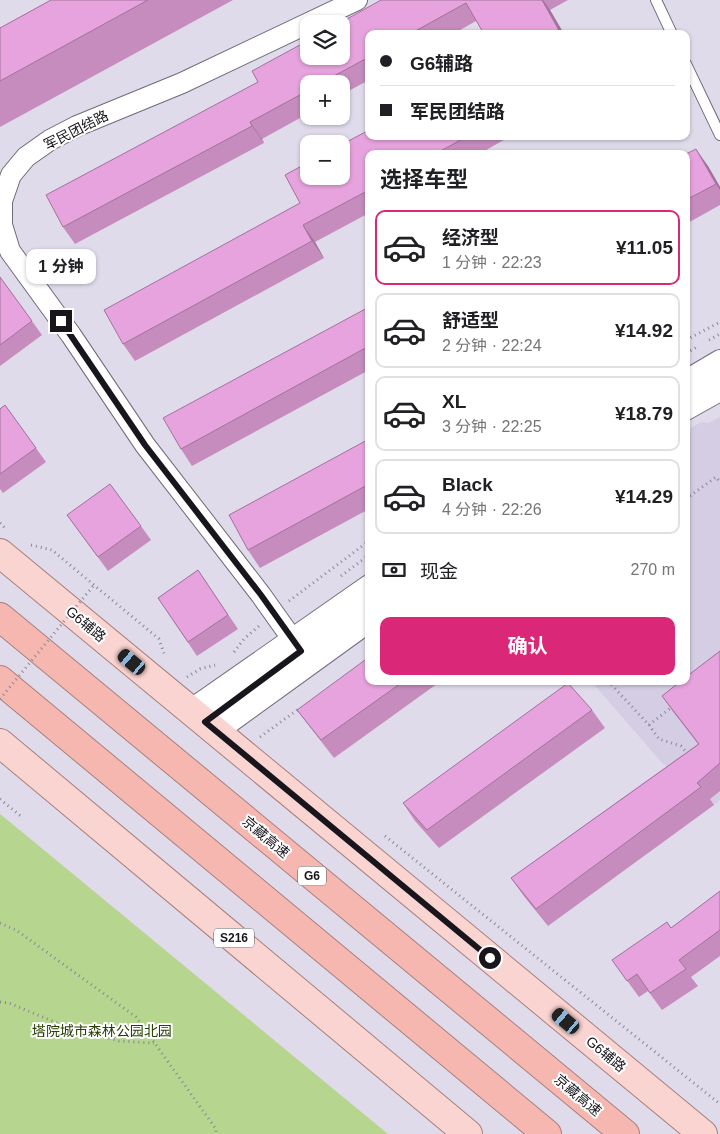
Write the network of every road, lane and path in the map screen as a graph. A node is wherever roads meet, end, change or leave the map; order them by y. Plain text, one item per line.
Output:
1 (357, 0) edge
2 (656, 0) edge
3 (670, 30) edge
4 (690, 72) edge
5 (720, 136) edge
6 (720, 322) edge
7 (690, 338) edge
8 (720, 360) edge
9 (720, 375) edge
10 (690, 378) edge
11 (720, 391) edge
12 (690, 393) edge
13 (690, 408) edge
14 (720, 482) edge
15 (690, 496) edge
16 (11, 548) edge
17 (94, 585) junction
18 (365, 588) edge
19 (365, 606) edge
20 (0, 617) edge
21 (365, 624) edge
22 (301, 651) junction
23 (165, 657) dead end
24 (0, 680) edge
25 (612, 685) edge
26 (0, 699) edge
27 (306, 703) edge
28 (677, 703) edge
29 (204, 722) junction
30 (649, 725) junction
31 (0, 743) edge
32 (267, 744) dead end
33 (693, 759) edge
34 (0, 799) edge
35 (23, 818) dead end
36 (384, 835) dead end
37 (0, 923) edge
38 (0, 1002) edge
39 (154, 1044) junction
40 (720, 1104) edge
41 (216, 1134) edge
42 (468, 1134) edge
43 (547, 1134) edge
44 (625, 1134) edge
45 (703, 1134) edge

1 - 22 street, 军民团结路
2 - 3 lane
4 - 5 lane
6 - 7 path
8 - 10 street
9 - 12 street
11 - 13 street
14 - 15 path
16 - 17 path
16 - 29 main road, G6辅路
17 - 23 path
17 - 26 path, bridge
18 - 22 street
19 - 22 street
20 - 44 highway, 京藏高速 / G6
21 - 22 street
22 - 29 street
24 - 43 highway
25 - 30 path
27 - 32 path
28 - 30 path
29 - 45 main road, G6辅路
30 - 33 path
31 - 42 main road, S216
34 - 35 path
36 - 40 path
37 - 39 path
38 - 39 path
39 - 41 path

